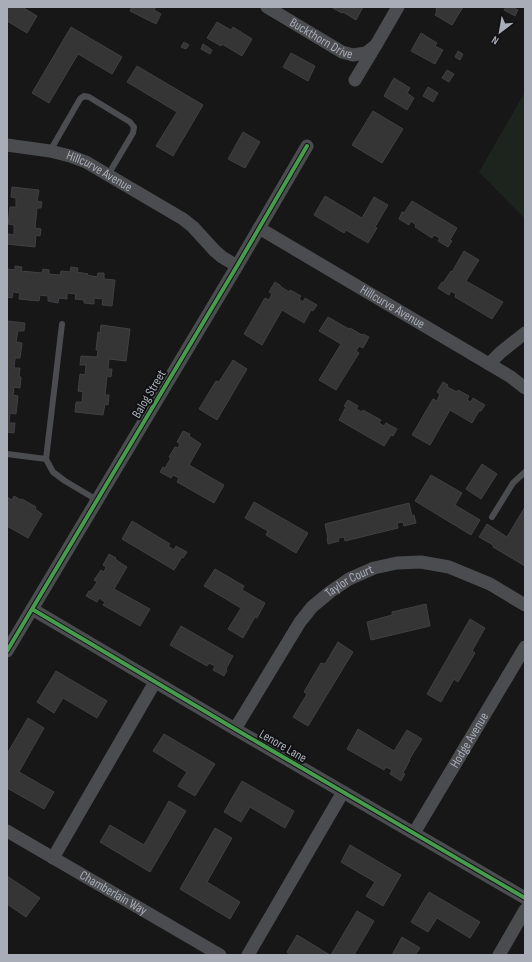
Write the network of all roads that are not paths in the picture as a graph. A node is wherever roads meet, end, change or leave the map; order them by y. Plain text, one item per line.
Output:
1 (267, 7) edge
2 (398, 7) edge
3 (376, 45) junction
4 (355, 80) dead end
5 (7, 145) edge
6 (307, 146) dead end
7 (50, 151) junction
8 (108, 175) junction
9 (259, 228) junction
10 (236, 266) junction
11 (62, 324) dead end
12 (525, 333) edge
13 (489, 364) junction
14 (525, 388) edge
15 (7, 454) edge
16 (46, 459) junction
17 (525, 472) edge
18 (97, 500) junction
19 (492, 517) dead end
20 (525, 605) edge
21 (32, 609) junction
22 (525, 647) edge
23 (7, 651) edge
24 (155, 682) junction
25 (235, 730) junction
26 (343, 792) junction
27 (7, 831) edge
28 (414, 833) junction
29 (53, 858) junction
30 (525, 898) edge
31 (525, 910) edge
32 (220, 955) edge
33 (248, 955) edge
34 (499, 955) edge

1 - 3 street, Buckthorn Drive
2 - 3 street
3 - 4 street
5 - 7 street, Hillcurve Avenue
6 - 9 street, Balog Street
7 - 8 street, Hillcurve Avenue
7 - 8 lane
8 - 10 street, Hillcurve Avenue
9 - 10 street, Balog Street
9 - 13 street, Hillcurve Avenue
10 - 18 street, Balog Street
11 - 16 lane
12 - 13 street
13 - 14 street, Hillcurve Avenue
15 - 16 lane
16 - 18 lane
17 - 19 lane
18 - 21 street, Balog Street
20 - 25 street, Taylor Court
21 - 23 street, Balog Street
21 - 24 street, Lenore Lane
22 - 28 street, Hodge Avenue
24 - 25 street, Lenore Lane
24 - 29 street
25 - 26 street, Lenore Lane
26 - 28 street, Lenore Lane
26 - 33 street
27 - 29 street, Chamberlain Way
28 - 30 street, Lenore Lane
29 - 32 street, Chamberlain Way
31 - 34 street

